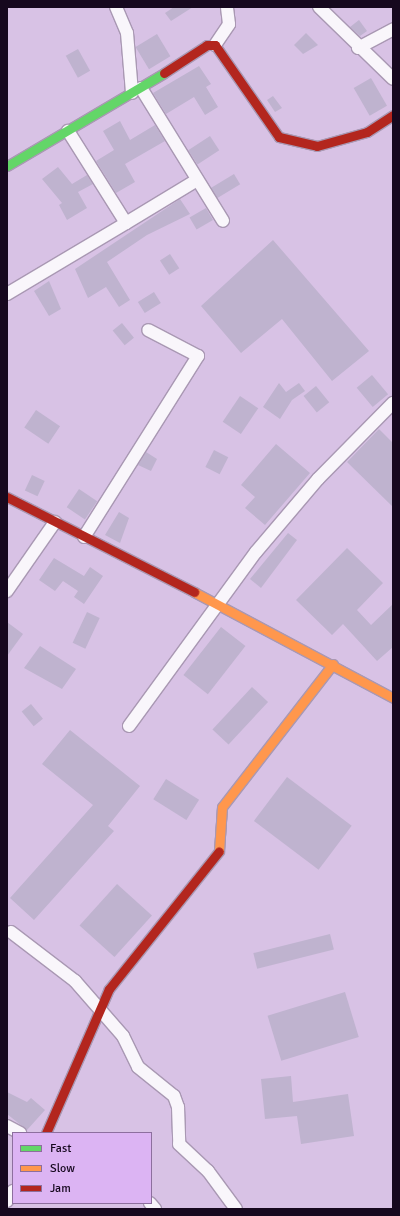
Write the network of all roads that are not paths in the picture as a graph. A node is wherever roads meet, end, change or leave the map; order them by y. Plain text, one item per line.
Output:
1 (116, 7) edge
2 (227, 7) edge
3 (320, 7) edge
4 (393, 29) edge
5 (215, 45) junction
6 (358, 48) junction
7 (393, 79) edge
8 (137, 91) junction
9 (393, 115) edge
10 (68, 131) junction
11 (7, 166) edge
12 (197, 180) junction
13 (223, 221) dead end
14 (126, 223) junction
15 (7, 294) edge
16 (148, 330) dead end
17 (393, 403) edge
18 (7, 497) edge
19 (55, 522) junction
20 (84, 536) junction
21 (7, 591) edge
22 (216, 604) junction
23 (333, 664) junction
24 (393, 698) edge
25 (129, 726) dead end
26 (12, 932) dead end
27 (98, 1012) junction
28 (7, 1126) edge
29 (18, 1132) edge
30 (46, 1132) edge
31 (236, 1209) edge

1 - 8 street
2 - 5 street
3 - 6 street
4 - 6 street
5 - 8 street
5 - 9 street
6 - 7 street
8 - 10 street
8 - 12 street
10 - 11 street
10 - 14 street
12 - 13 street
12 - 14 street
14 - 15 street
16 - 20 street
17 - 22 street
18 - 19 street
19 - 20 street
19 - 21 street
20 - 22 street
22 - 23 street
22 - 25 street
23 - 24 street
23 - 27 street
26 - 27 street
27 - 30 street
27 - 31 street
28 - 29 street

